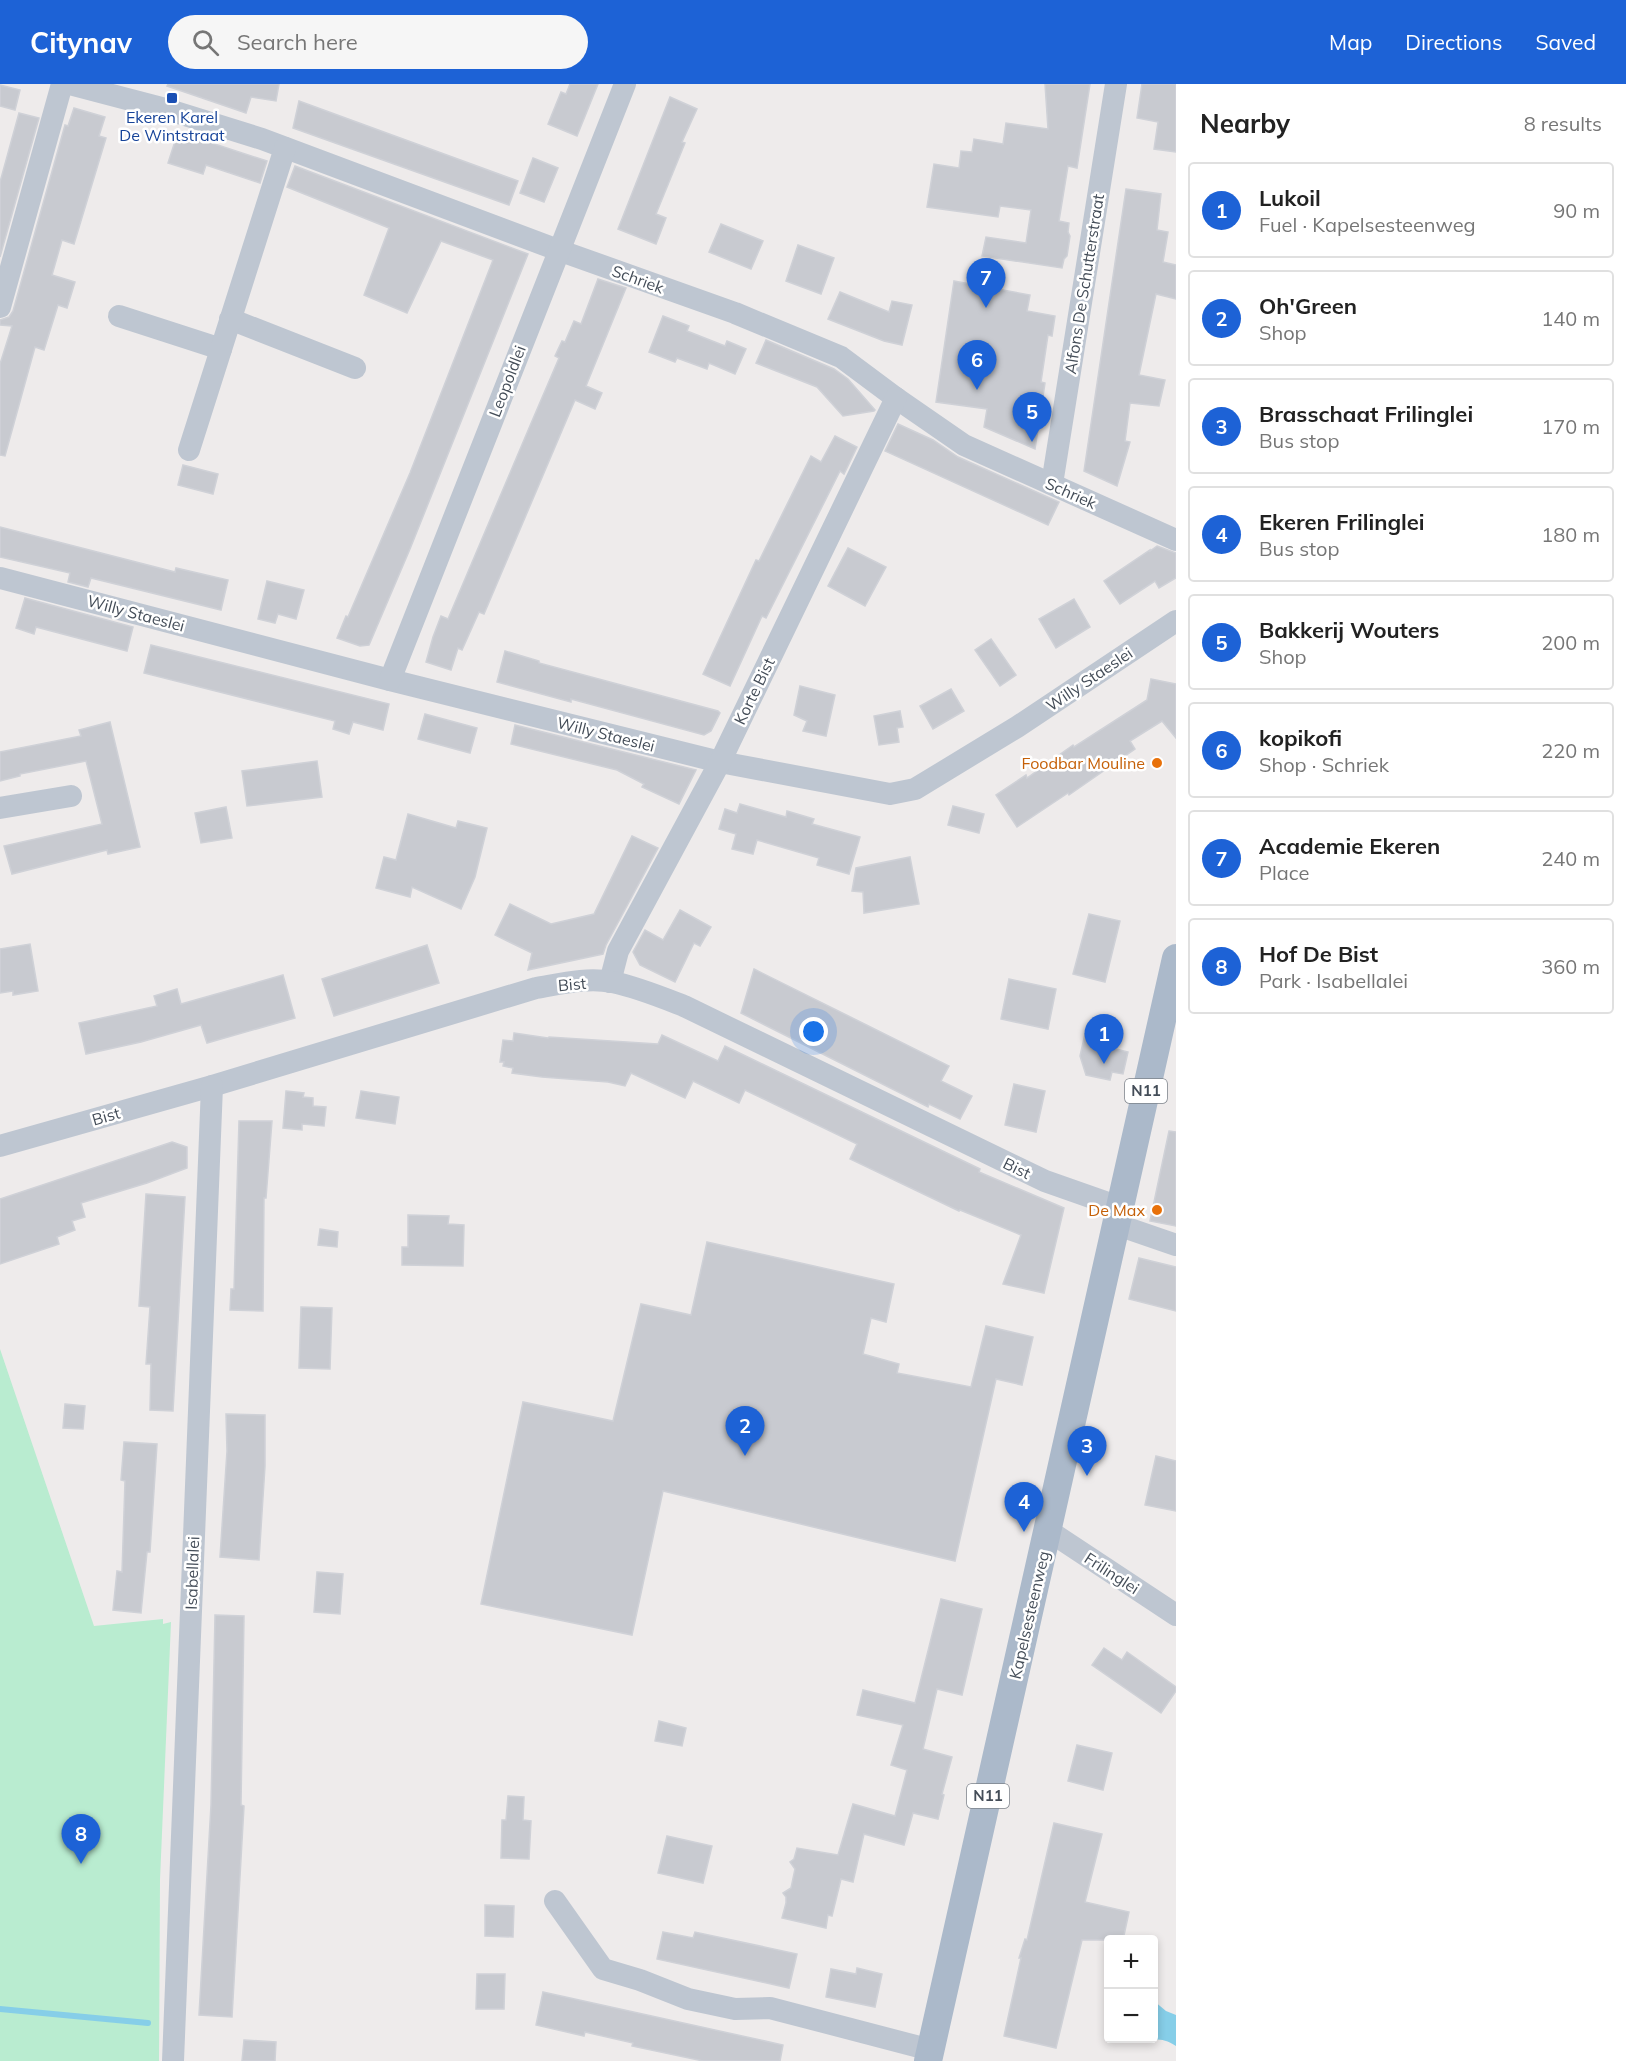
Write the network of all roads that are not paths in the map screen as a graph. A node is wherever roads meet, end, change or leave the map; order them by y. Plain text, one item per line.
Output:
1 (62, 84) edge
2 (70, 84) edge
3 (625, 84) edge
4 (1116, 84) edge
5 (285, 148) junction
6 (558, 250) junction
7 (0, 307) edge
8 (119, 316) dead end
9 (230, 319) junction
10 (221, 349) junction
11 (356, 368) dead end
12 (896, 398) junction
13 (189, 450) dead end
14 (1052, 484) junction
15 (1176, 540) edge
16 (0, 578) edge
17 (1176, 621) edge
18 (390, 680) junction
19 (720, 762) junction
20 (71, 796) dead end
21 (0, 808) edge
22 (1176, 958) edge
23 (610, 982) junction
24 (1171, 1004) edge
25 (212, 1086) junction
26 (0, 1146) edge
27 (1117, 1216) junction
28 (1176, 1245) edge
29 (1048, 1531) junction
30 (1176, 1615) edge
31 (555, 1901) dead end
32 (929, 2055) edge
33 (173, 2061) edge

1 - 7 street
2 - 5 street, Schriek
3 - 6 street, Leopoldlei
4 - 14 street, Alfons De Schutterstraat
5 - 6 street, Schriek
5 - 9 street
6 - 12 street, Schriek
6 - 18 street, Leopoldlei
8 - 10 street
9 - 10 street
9 - 11 street
10 - 13 street
12 - 14 street, Schriek
12 - 19 street, Korte Bist
14 - 15 street, Schriek
16 - 18 street, Willy Staeslei
17 - 19 street, Willy Staeslei
18 - 19 street, Willy Staeslei
19 - 23 street, Korte Bist
20 - 21 street
22 - 24 main road, Kapelsesteenweg / N11
23 - 25 street, Bist
23 - 27 street, Bist
24 - 27 main road, Kapelsesteenweg / N11
25 - 26 street, Bist
25 - 33 street, Isabellalei
27 - 28 street, Bist
27 - 29 main road, Kapelsesteenweg / N11
29 - 30 street, Frilinglei
29 - 32 main road, Kapelsesteenweg / N11
31 - 32 street

